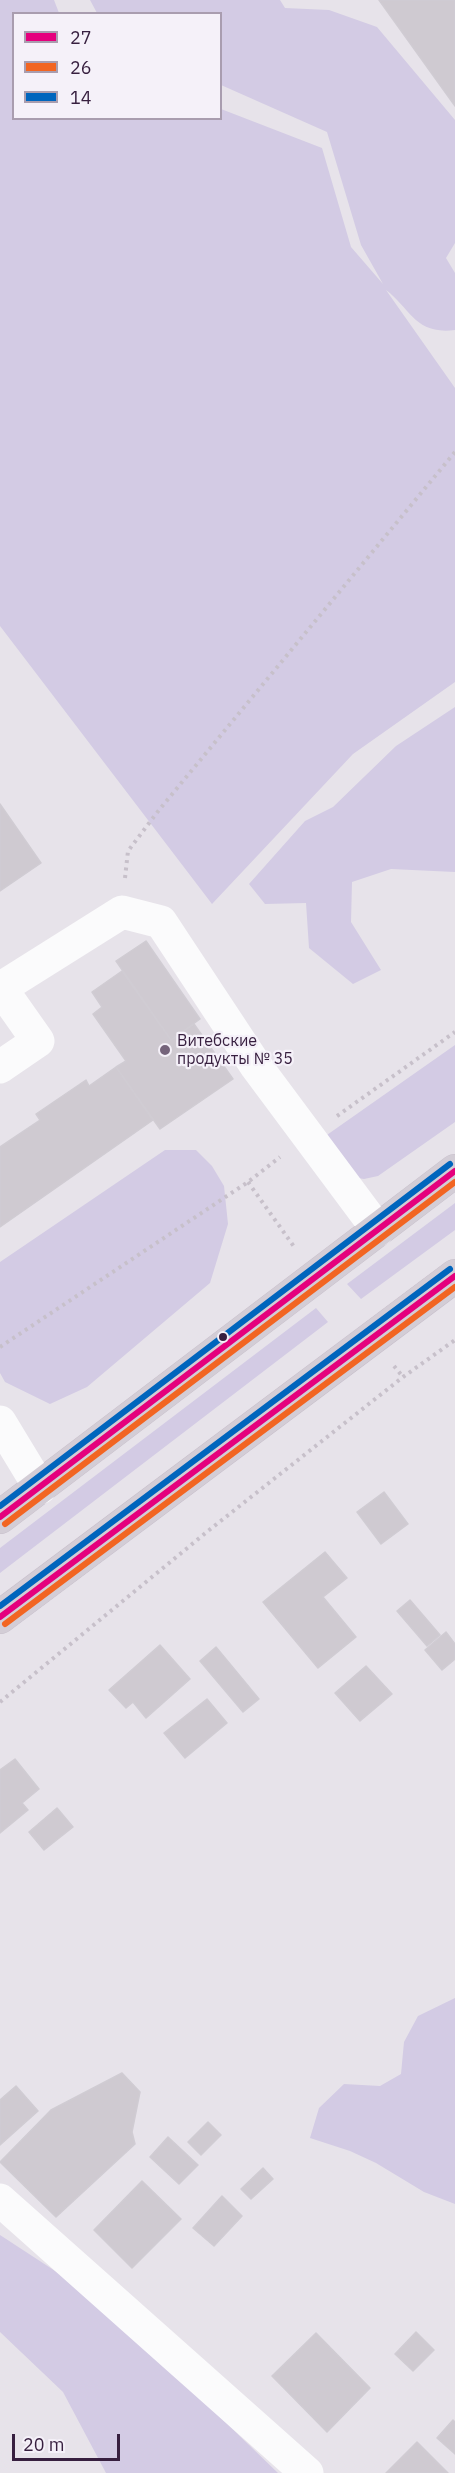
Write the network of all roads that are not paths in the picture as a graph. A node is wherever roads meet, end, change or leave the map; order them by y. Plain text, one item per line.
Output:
1 (1, 988) edge
2 (0, 1067) edge
3 (455, 1171) edge
4 (378, 1230) junction
5 (455, 1276) edge
6 (0, 1422) edge
7 (40, 1488) junction
8 (0, 1517) edge
9 (0, 1617) edge
10 (0, 2200) edge
11 (307, 2473) edge

1 - 2 lane
1 - 4 lane
3 - 4 main road
4 - 7 main road
5 - 9 main road
6 - 7 lane
7 - 8 main road
10 - 11 lane

